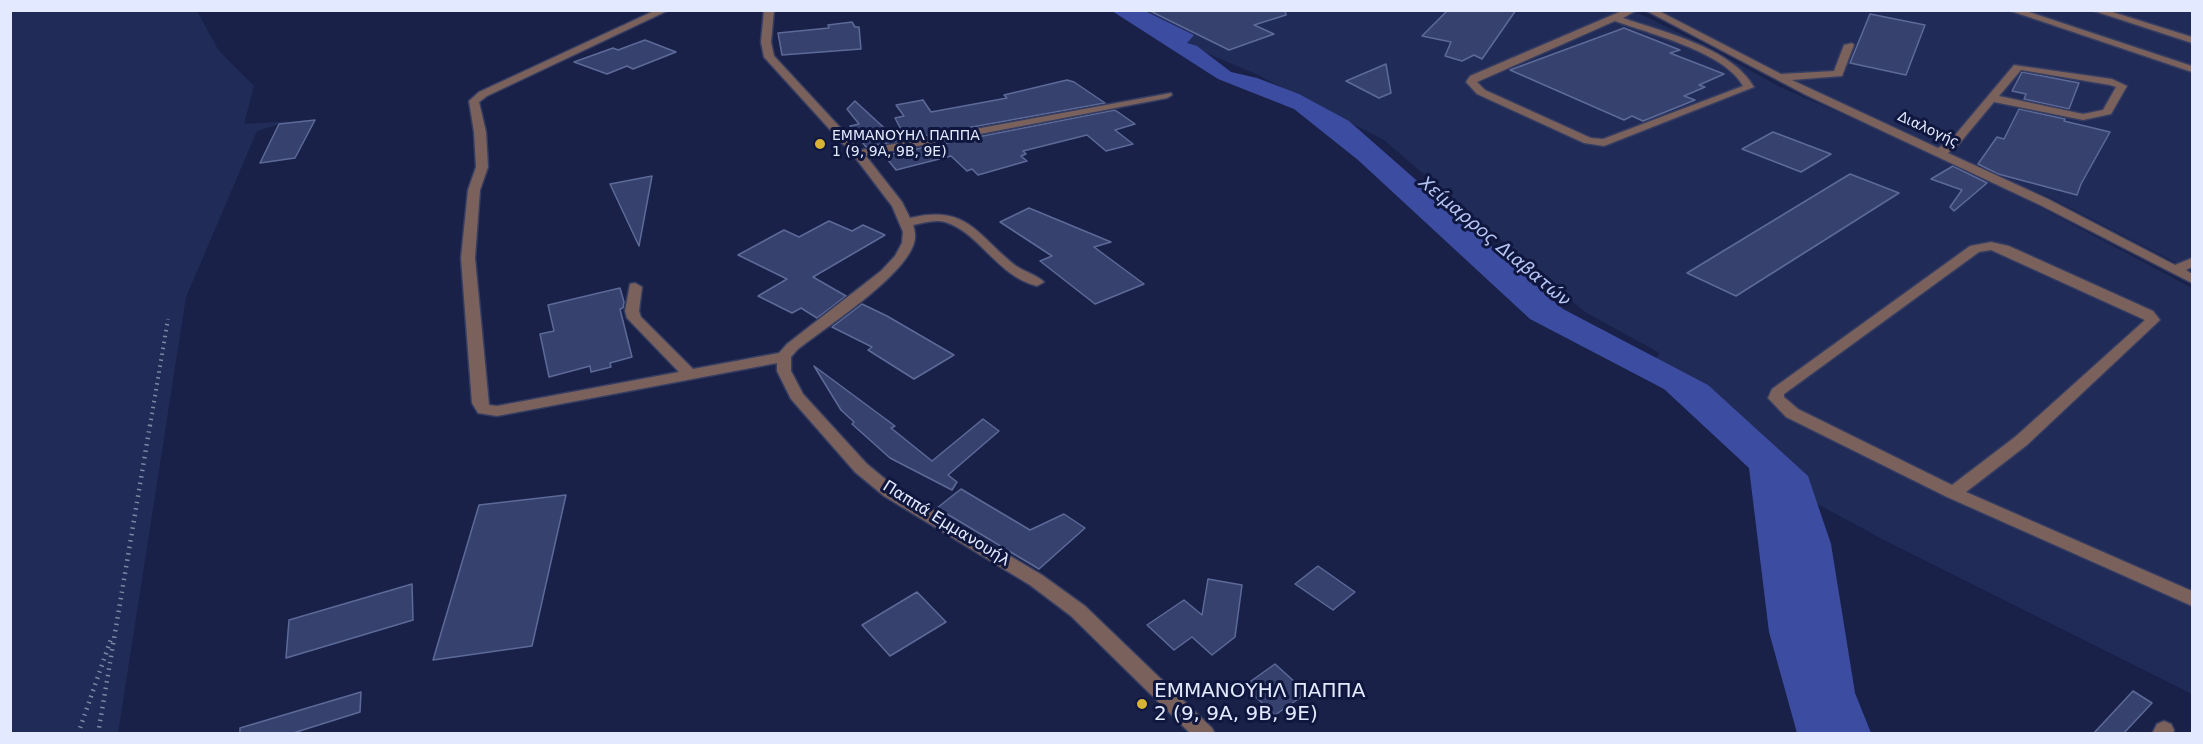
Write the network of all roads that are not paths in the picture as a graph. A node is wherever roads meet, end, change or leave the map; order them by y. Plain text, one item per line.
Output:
1 (665, 10) edge
2 (769, 10) edge
3 (1633, 10) edge
4 (1649, 10) edge
5 (2012, 10) edge
6 (2095, 10) edge
7 (2124, 10) edge
8 (2132, 10) edge
9 (1615, 18) junction
10 (2152, 19) junction
11 (2193, 32) edge
12 (2193, 40) edge
13 (1849, 45) dead end
14 (2193, 69) edge
15 (1778, 77) junction
16 (1167, 95) dead end
17 (1991, 98) junction
18 (1941, 152) junction
19 (858, 154) junction
20 (906, 223) junction
21 (2193, 262) edge
22 (2175, 270) junction
23 (2193, 279) edge
24 (1037, 282) dead end
25 (635, 286) dead end
26 (784, 357) junction
27 (690, 374) junction
28 (1953, 493) junction
29 (2193, 599) edge
30 (1205, 734) edge

1 - 27 street
2 - 19 street
3 - 9 street
4 - 15 street, Διαλογής
5 - 14 street
6 - 12 street
7 - 10 street
8 - 10 street
9 - 9 street
10 - 11 street
13 - 15 street
15 - 18 street, Διαλογής
16 - 19 street
17 - 17 street
17 - 18 street
18 - 22 street, Διαλογής
19 - 20 street
20 - 24 street
20 - 26 street
21 - 22 street
22 - 23 street, Διαλογής
25 - 27 street
26 - 27 street
26 - 30 street, Παππά Εμμανουήλ
28 - 28 street
28 - 29 street

